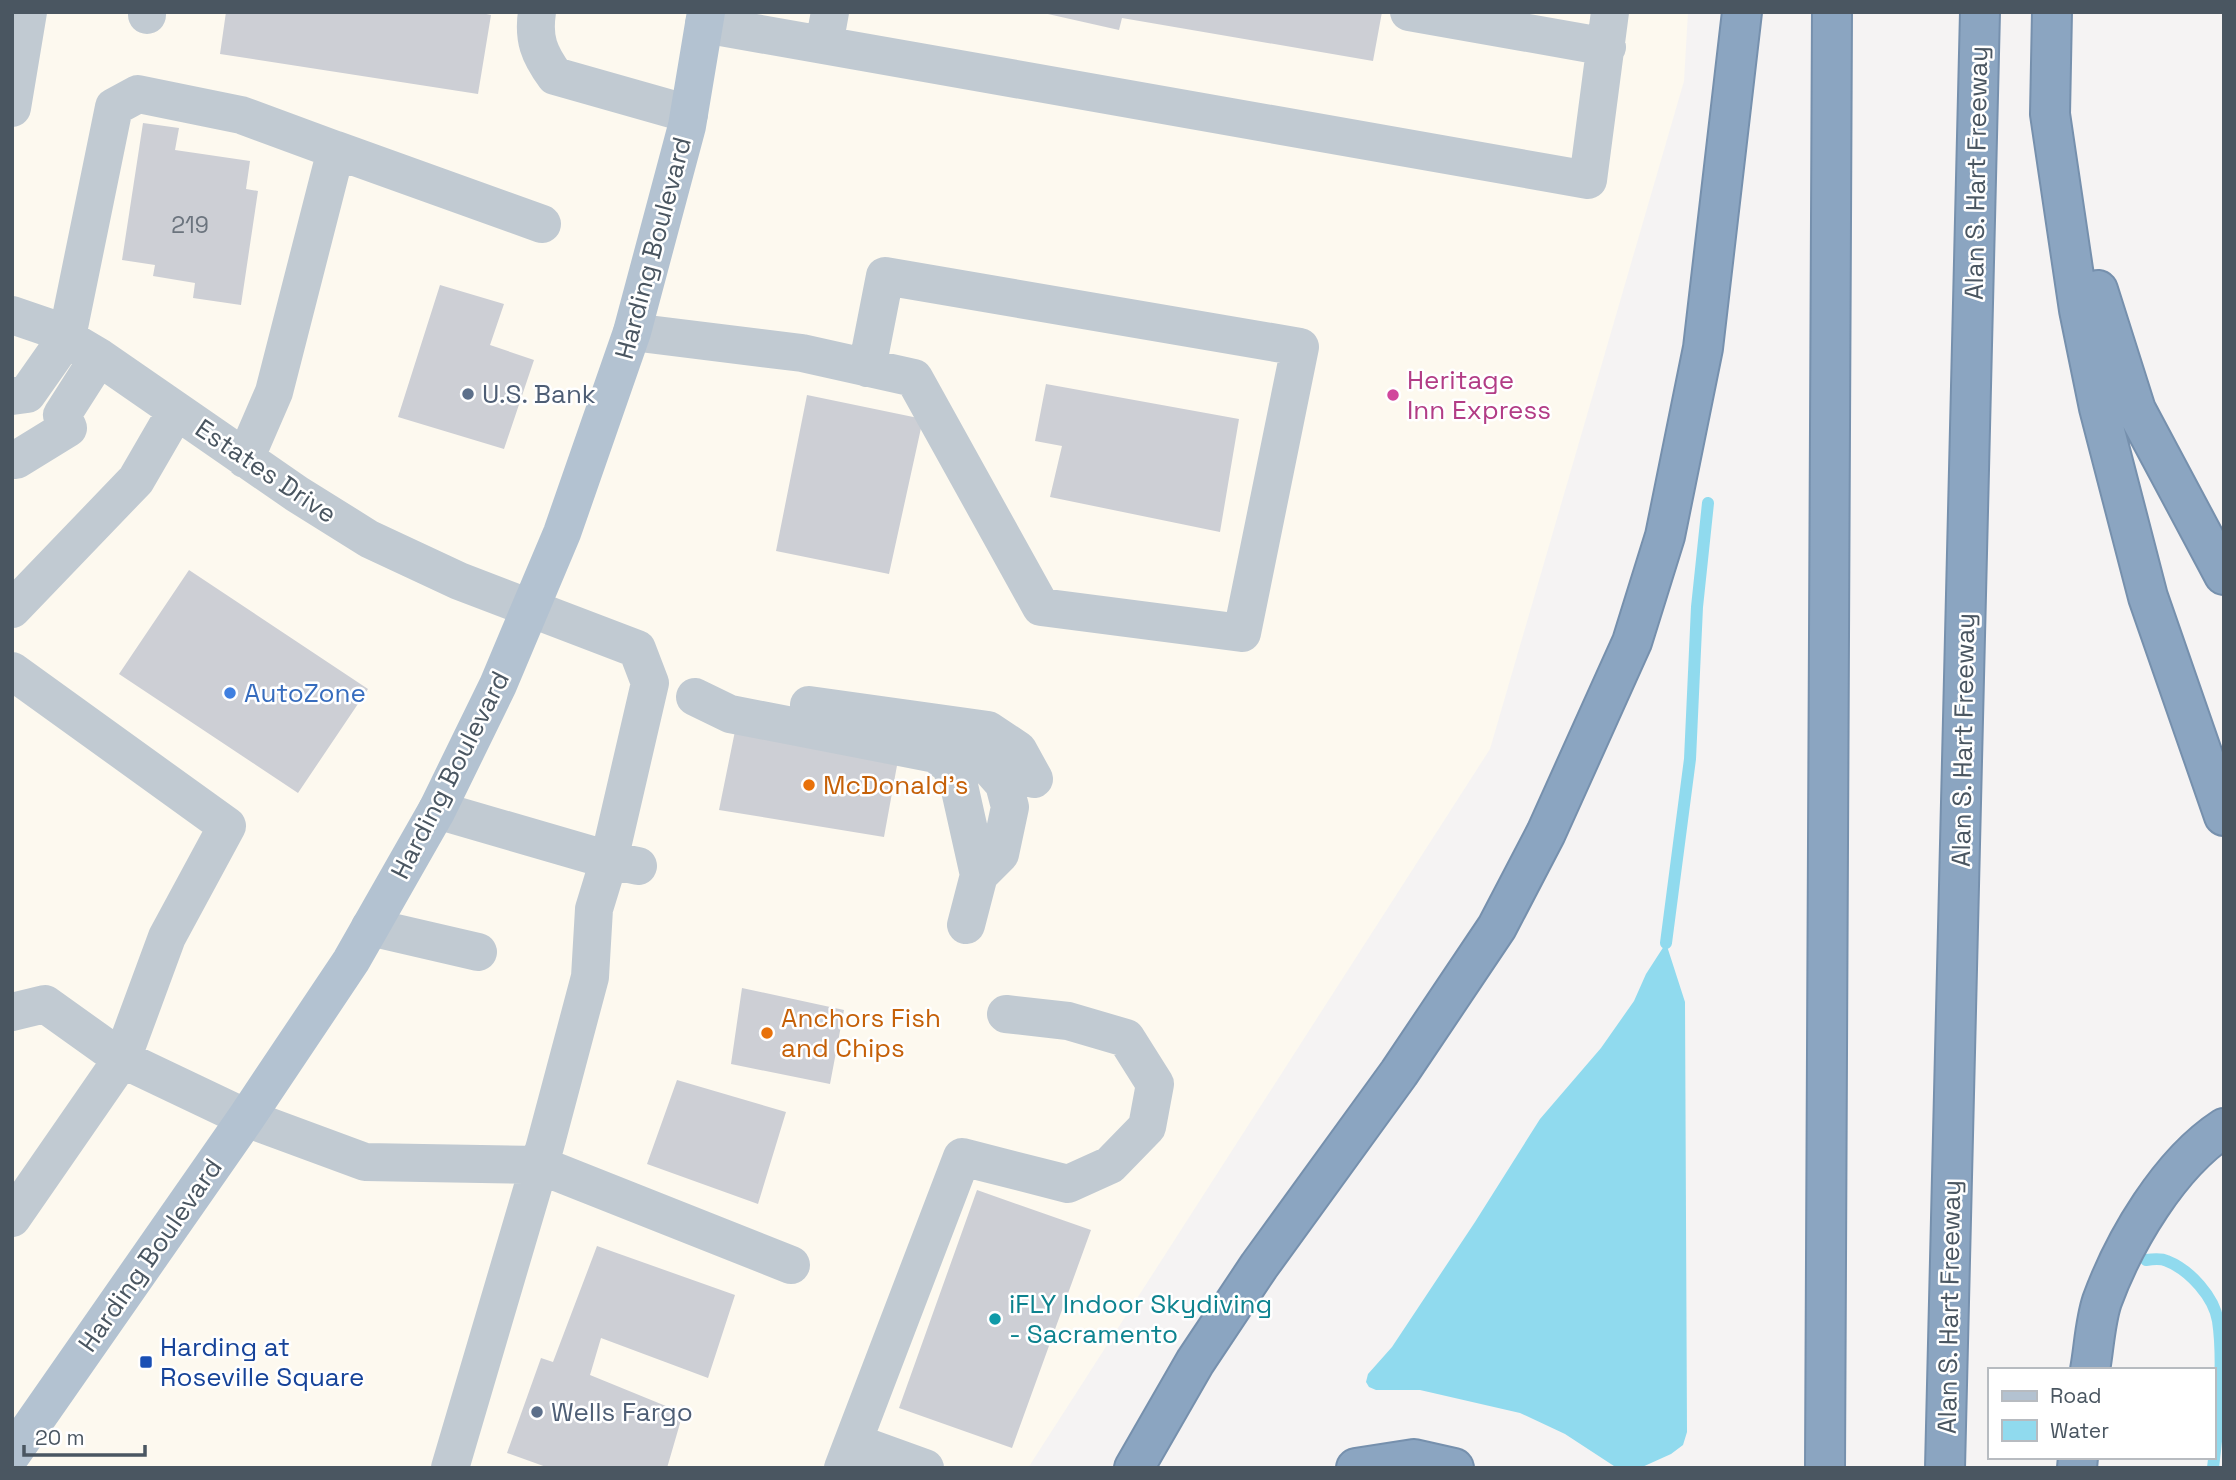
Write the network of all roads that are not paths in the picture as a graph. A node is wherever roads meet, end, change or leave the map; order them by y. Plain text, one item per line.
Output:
1 (28, 12) edge
2 (537, 12) edge
3 (1409, 12) edge
4 (1742, 12) edge
5 (1832, 12) edge
6 (1980, 12) edge
7 (2052, 12) edge
8 (2058, 12) edge
9 (705, 18) edge
10 (827, 29) edge
11 (1609, 30) edge
12 (12, 108) edge
13 (689, 114) junction
14 (336, 150) junction
15 (541, 224) dead end
16 (12, 315) edge
17 (632, 332) junction
18 (67, 337) junction
19 (99, 357) junction
20 (867, 368) junction
21 (12, 396) edge
22 (176, 411) junction
23 (245, 459) junction
24 (12, 460) edge
25 (2224, 575) edge
26 (12, 609) edge
27 (529, 609) junction
28 (12, 671) edge
29 (650, 683) junction
30 (695, 697) junction
31 (1034, 779) dead end
32 (437, 810) junction
33 (2224, 816) edge
34 (623, 863) junction
35 (966, 925) dead end
36 (370, 927) junction
37 (478, 952) dead end
38 (12, 1012) edge
39 (1006, 1014) dead end
40 (122, 1059) junction
41 (246, 1118) junction
42 (2224, 1128) edge
43 (539, 1165) junction
44 (12, 1218) edge
45 (791, 1265) dead end
46 (2090, 1368) edge
47 (12, 1454) edge
48 (848, 1455) edge
49 (450, 1468) edge
50 (925, 1468) edge
51 (1135, 1468) edge
52 (1356, 1468) edge
53 (1454, 1468) edge
54 (1825, 1468) edge
55 (1945, 1468) edge

1 - 12 street
2 - 13 street
3 - 11 street
4 - 51 highway
5 - 54 highway
6 - 55 highway, Alan S. Hart Freeway
7 - 33 highway
8 - 25 highway
9 - 10 street
9 - 13 main road, Harding Boulevard
10 - 11 street
13 - 17 main road, Harding Boulevard
14 - 15 street
14 - 18 street
14 - 23 street
16 - 18 street, Estates Drive
17 - 20 street
17 - 27 main road, Harding Boulevard
18 - 19 street, Estates Drive
18 - 21 street
19 - 22 street, Estates Drive
19 - 24 street
20 - 20 street
22 - 23 street, Estates Drive
22 - 26 street
23 - 27 street, Estates Drive
27 - 29 street, Estates Drive
27 - 32 main road, Harding Boulevard
28 - 40 street
29 - 30 street
29 - 34 street
30 - 31 street
30 - 35 street
32 - 34 street
32 - 36 main road, Harding Boulevard
34 - 43 street
36 - 37 street
36 - 41 main road, Harding Boulevard
38 - 40 street
39 - 48 street
40 - 41 street
40 - 44 street
41 - 43 street
41 - 47 main road, Harding Boulevard
42 - 46 highway
43 - 45 street
43 - 49 street
48 - 50 street
52 - 53 highway

